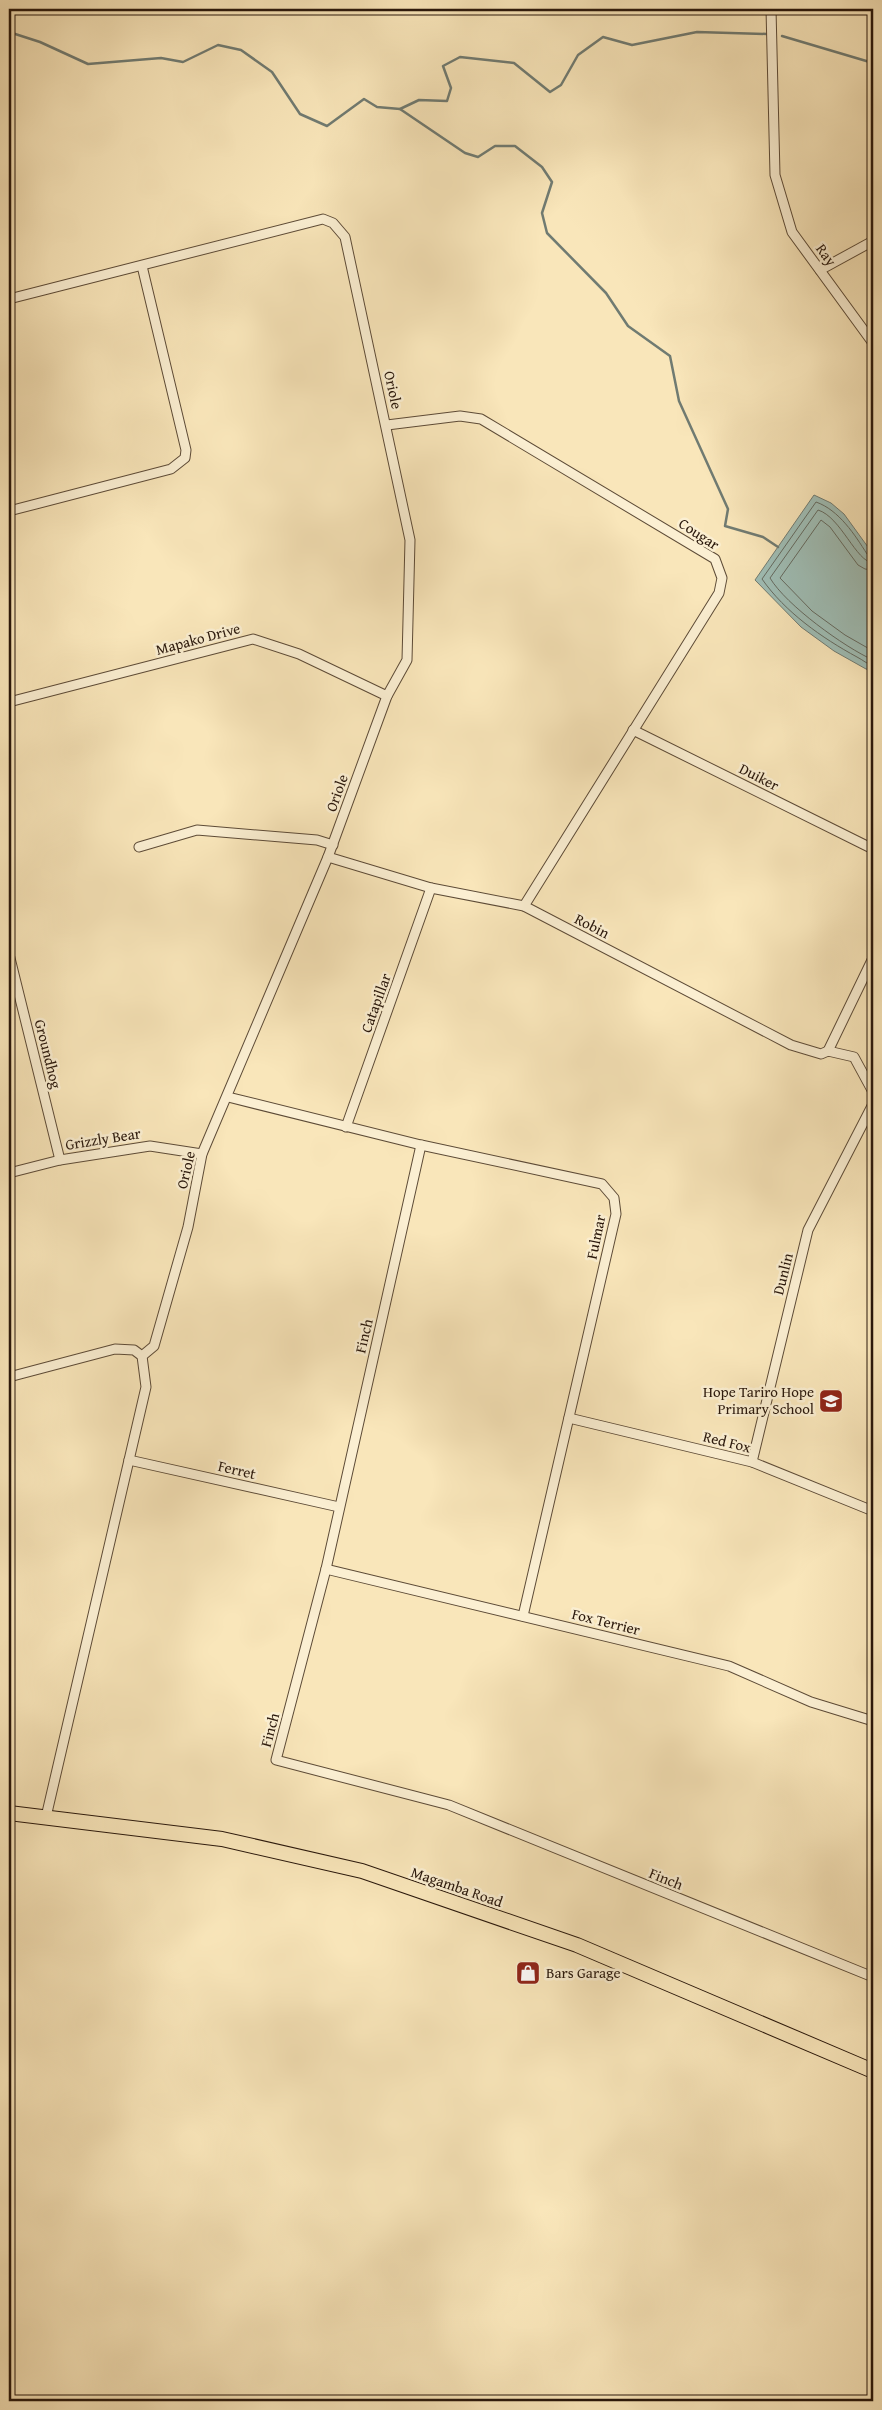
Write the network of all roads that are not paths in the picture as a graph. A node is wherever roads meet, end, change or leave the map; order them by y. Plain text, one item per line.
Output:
1 (772, 9) edge
2 (873, 241) edge
3 (142, 266) junction
4 (820, 270) junction
5 (9, 299) edge
6 (873, 343) edge
7 (387, 425) junction
8 (9, 511) edge
9 (387, 696) junction
10 (9, 702) edge
11 (633, 730) junction
12 (333, 845) junction
13 (139, 847) dead end
14 (873, 849) edge
15 (328, 857) junction
16 (432, 888) junction
17 (524, 906) junction
18 (9, 954) edge
19 (873, 958) edge
20 (828, 1051) junction
21 (873, 1092) edge
22 (228, 1097) junction
23 (873, 1104) edge
24 (346, 1127) junction
25 (421, 1145) junction
26 (202, 1154) junction
27 (60, 1160) junction
28 (9, 1173) edge
29 (142, 1356) junction
30 (9, 1377) edge
31 (569, 1418) junction
32 (129, 1460) junction
33 (752, 1462) junction
34 (339, 1507) junction
35 (873, 1510) edge
36 (326, 1569) junction
37 (523, 1616) junction
38 (873, 1721) edge
39 (9, 1813) edge
40 (46, 1817) junction
41 (873, 1977) edge
42 (873, 2071) edge

1 - 4 street, Ray
2 - 4 street
3 - 5 street
3 - 7 street, Oriole
3 - 8 street
4 - 6 street, Ray
7 - 9 street, Oriole
7 - 11 street, Cougar
9 - 10 street, Mapako Drive
9 - 12 street, Oriole
11 - 14 street, Duiker
11 - 17 street, Cougar
12 - 13 street
12 - 15 street, Oriole
15 - 16 street, Robin
15 - 22 street, Oriole
16 - 17 street, Robin
16 - 24 street, Catapillar
17 - 20 street, Robin
18 - 27 street, Groundhog
19 - 20 street
20 - 21 street
22 - 24 street, Fulmar
22 - 26 street, Oriole
23 - 33 street, Dunlin
24 - 25 street, Fulmar
25 - 31 street, Fulmar
25 - 34 street, Finch
26 - 27 street, Grizzly Bear
26 - 29 street, Oriole
27 - 28 street, Grizzly Bear
29 - 30 street
29 - 32 street
31 - 33 street, Red Fox
31 - 37 street, Fulmar
32 - 34 street, Ferret
32 - 40 street
33 - 35 street, Red Fox
34 - 36 street, Finch
36 - 37 street, Fox Terrier
36 - 41 street, Finch
37 - 38 street, Fox Terrier
39 - 40 highway, Magamba Road
40 - 42 highway, Magamba Road

